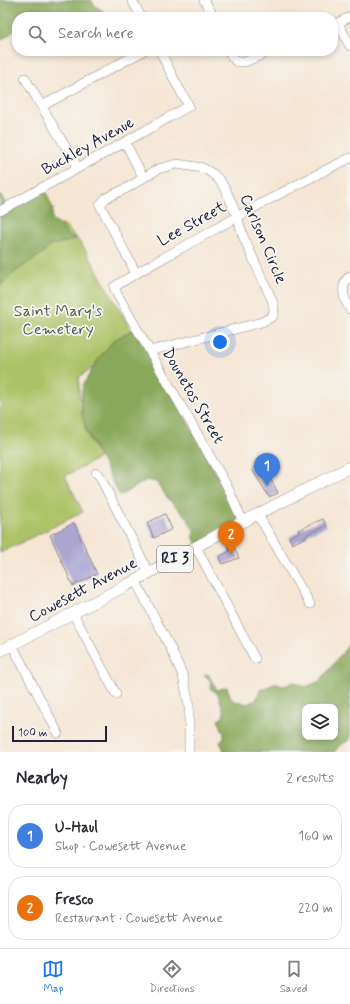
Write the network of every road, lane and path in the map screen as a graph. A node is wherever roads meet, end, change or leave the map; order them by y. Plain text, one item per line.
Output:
1 (132, 0) edge
2 (204, 0) edge
3 (138, 12) edge
4 (210, 12) edge
5 (350, 17) edge
6 (338, 23) edge
7 (338, 28) edge
8 (350, 46) edge
9 (134, 56) edge
10 (162, 56) edge
11 (232, 56) edge
12 (259, 56) edge
13 (25, 78) dead end
14 (42, 106) junction
15 (125, 142) junction
16 (350, 158) edge
17 (78, 168) junction
18 (143, 177) junction
19 (0, 211) edge
20 (237, 216) junction
21 (136, 272) junction
22 (350, 276) edge
23 (114, 287) joint
24 (350, 309) edge
25 (150, 351) junction
26 (350, 467) edge
27 (96, 473) dead end
28 (258, 515) junction
29 (243, 522) junction
30 (196, 547) junction
31 (148, 573) junction
32 (135, 580) junction
33 (310, 604) dead end
34 (73, 613) junction
35 (12, 645) junction
36 (0, 651) edge
37 (255, 659) dead end
38 (116, 694) dead end
39 (58, 733) dead end
40 (189, 752) edge

1 - 3 street
2 - 4 street
5 - 6 street
7 - 8 street
9 - 14 street
10 - 15 street, Buckley Avenue
11 - 12 street
13 - 14 street
14 - 17 street
15 - 17 street, Buckley Avenue
15 - 18 street
16 - 20 street, Lee Street
17 - 19 street, Buckley Avenue
18 - 20 street, Carlson Circle
18 - 21 street, Carlson Circle
20 - 21 street, Lee Street
20 - 25 street, Carlson Circle
21 - 23 street, Lee Street
22 - 24 street
23 - 25 street, Dounetos Street
25 - 29 street, Dounetos Street
26 - 28 main road, Cowesett Avenue / RI 3
27 - 31 street
28 - 29 main road, Cowesett Avenue / RI 3
28 - 33 street
29 - 30 main road, Cowesett Avenue / RI 3
30 - 31 main road, Cowesett Avenue / RI 3
30 - 37 street
31 - 32 main road, Cowesett Avenue / RI 3
32 - 34 main road, Cowesett Avenue / RI 3
32 - 40 street
34 - 35 main road, Cowesett Avenue / RI 3
34 - 38 street
35 - 36 main road, Cowesett Avenue / RI 3
35 - 39 street

